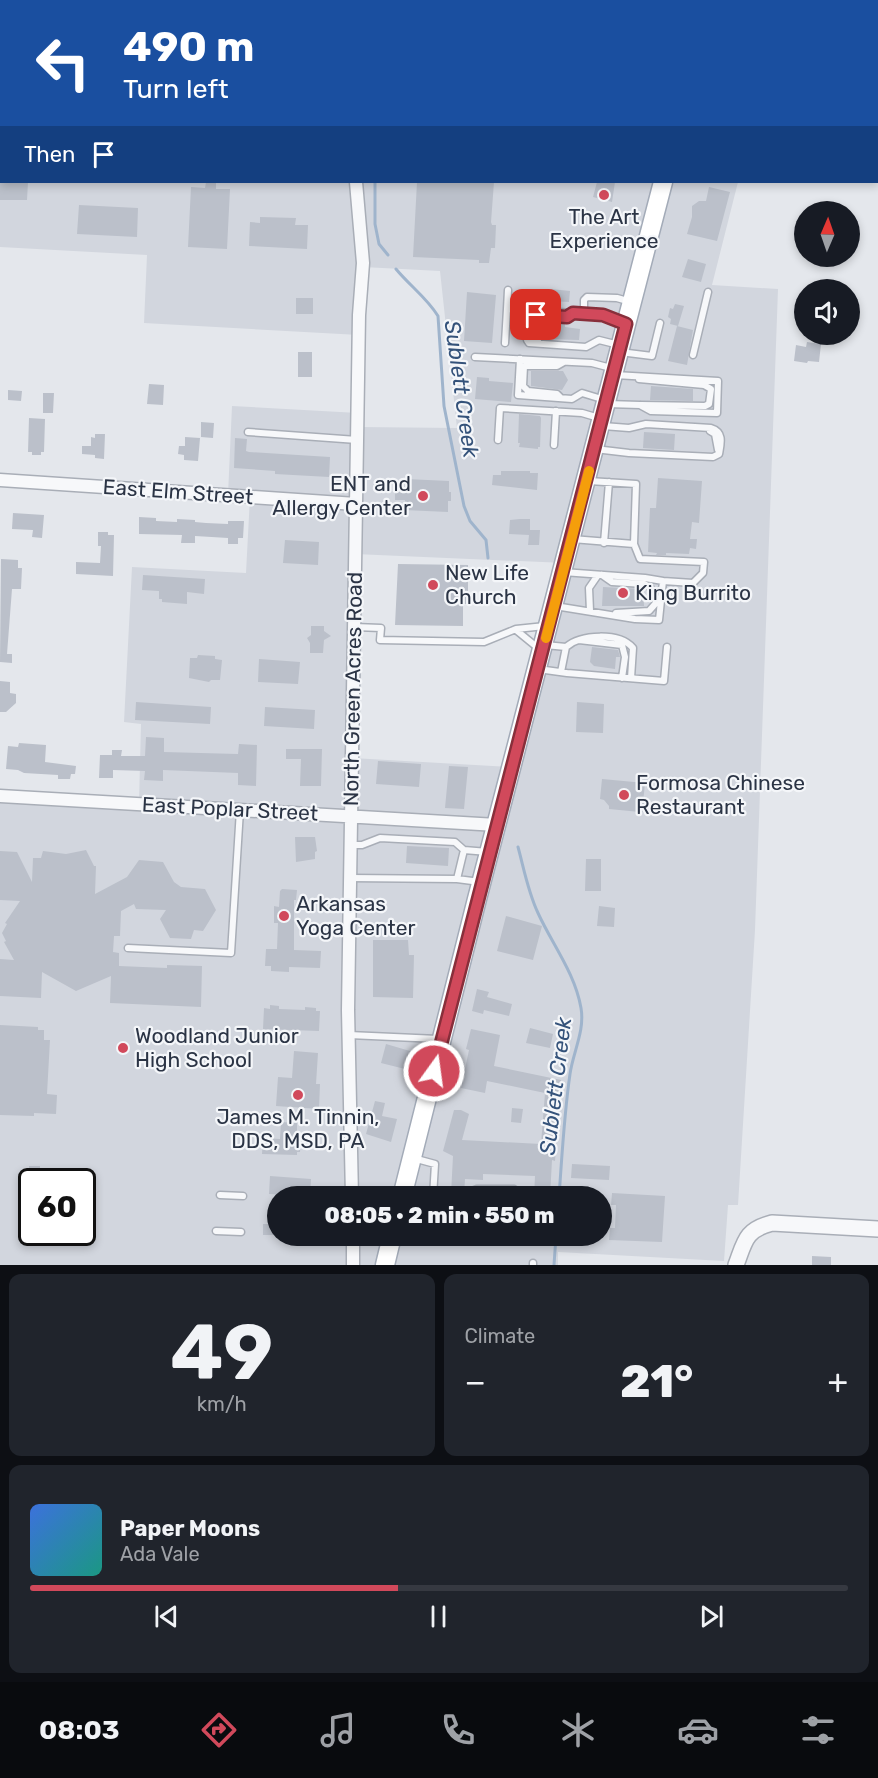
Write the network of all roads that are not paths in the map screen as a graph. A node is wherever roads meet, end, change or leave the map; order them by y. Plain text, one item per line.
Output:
1 (356, 183) edge
2 (663, 183) edge
3 (508, 290) dead end
4 (708, 292) dead end
5 (632, 302) junction
6 (507, 309) junction
7 (529, 310) junction
8 (573, 313) junction
9 (584, 314) junction
10 (626, 324) junction
11 (660, 324) dead end
12 (505, 343) dead end
13 (561, 345) junction
14 (693, 355) dead end
15 (475, 357) dead end
16 (520, 359) junction
17 (617, 361) junction
18 (564, 362) junction
19 (638, 378) junction
20 (561, 398) junction
21 (640, 405) junction
22 (556, 411) junction
23 (604, 412) junction
24 (248, 432) dead end
25 (357, 440) junction
26 (498, 440) dead end
27 (554, 445) dead end
28 (595, 449) junction
29 (0, 480) edge
30 (586, 481) junction
31 (609, 482) junction
32 (356, 504) junction
33 (572, 539) junction
34 (604, 543) junction
35 (634, 544) junction
36 (563, 572) junction
37 (600, 575) junction
38 (663, 581) junction
39 (554, 606) junction
40 (590, 611) junction
41 (609, 614) junction
42 (549, 626) junction
43 (354, 627) junction
44 (516, 629) junction
45 (578, 640) junction
46 (566, 647) junction
47 (667, 647) dead end
48 (541, 655) junction
49 (561, 672) junction
50 (622, 678) junction
51 (631, 678) junction
52 (0, 796) edge
53 (240, 809) junction
54 (351, 815) junction
55 (496, 825) junction
56 (351, 845) junction
57 (464, 850) junction
58 (489, 852) junction
59 (350, 878) junction
60 (457, 879) junction
61 (482, 882) junction
62 (128, 948) dead end
63 (349, 1035) junction
64 (442, 1040) junction
65 (412, 1158) junction
66 (352, 1186) edge
67 (405, 1186) edge
68 (434, 1186) edge
69 (220, 1195) dead end
70 (243, 1196) dead end
71 (878, 1229) edge
72 (216, 1231) dead end
73 (242, 1232) dead end
74 (353, 1246) edge
75 (390, 1246) edge
76 (353, 1265) edge
77 (385, 1265) edge
78 (736, 1265) edge

1 - 25 street, North Green Acres Road
2 - 5 main road
3 - 6 lane
4 - 14 lane
5 - 9 lane
5 - 10 main road
6 - 7 lane
6 - 12 lane
7 - 8 lane
7 - 13 lane
8 - 9 lane
8 - 13 lane
9 - 10 lane
10 - 17 main road
11 - 17 lane
13 - 17 lane
15 - 16 lane
16 - 18 lane
16 - 20 lane
17 - 18 lane
17 - 19 lane
17 - 23 main road
18 - 20 lane
19 - 21 lane
19 - 21 lane
20 - 23 lane
21 - 23 lane
22 - 23 lane
22 - 26 lane
22 - 27 lane
23 - 28 main road
23 - 28 lane
24 - 25 lane
25 - 32 street, North Green Acres Road
28 - 30 main road
29 - 32 street, East Elm Street
30 - 31 lane
30 - 33 main road
31 - 34 lane
31 - 35 lane
32 - 43 street, North Green Acres Road
33 - 34 lane
33 - 36 main road
34 - 35 lane
35 - 38 lane
36 - 37 lane
36 - 39 main road
37 - 38 lane
37 - 40 lane
37 - 41 lane
38 - 41 lane
39 - 40 lane
39 - 42 main road
40 - 41 lane
42 - 44 lane
42 - 48 main road
43 - 44 lane
43 - 54 street, North Green Acres Road
44 - 48 lane
45 - 46 lane
45 - 50 lane
45 - 51 lane
46 - 48 lane
46 - 49 lane
47 - 51 lane
48 - 49 lane
48 - 55 main road
49 - 50 lane
50 - 51 lane
52 - 53 street, East Poplar Street
53 - 54 street, East Poplar Street
53 - 62 lane
54 - 55 street, East Poplar Street
54 - 56 street, North Green Acres Road
55 - 58 main road
56 - 57 lane
56 - 59 street, North Green Acres Road
57 - 58 lane
57 - 60 lane
58 - 61 main road
59 - 60 lane
59 - 63 street, North Green Acres Road
60 - 61 lane
61 - 64 main road
63 - 64 lane
63 - 66 street, North Green Acres Road
64 - 65 main road
65 - 67 main road
65 - 68 lane
69 - 70 lane
71 - 78 street
72 - 73 lane
74 - 76 street
75 - 77 main road

